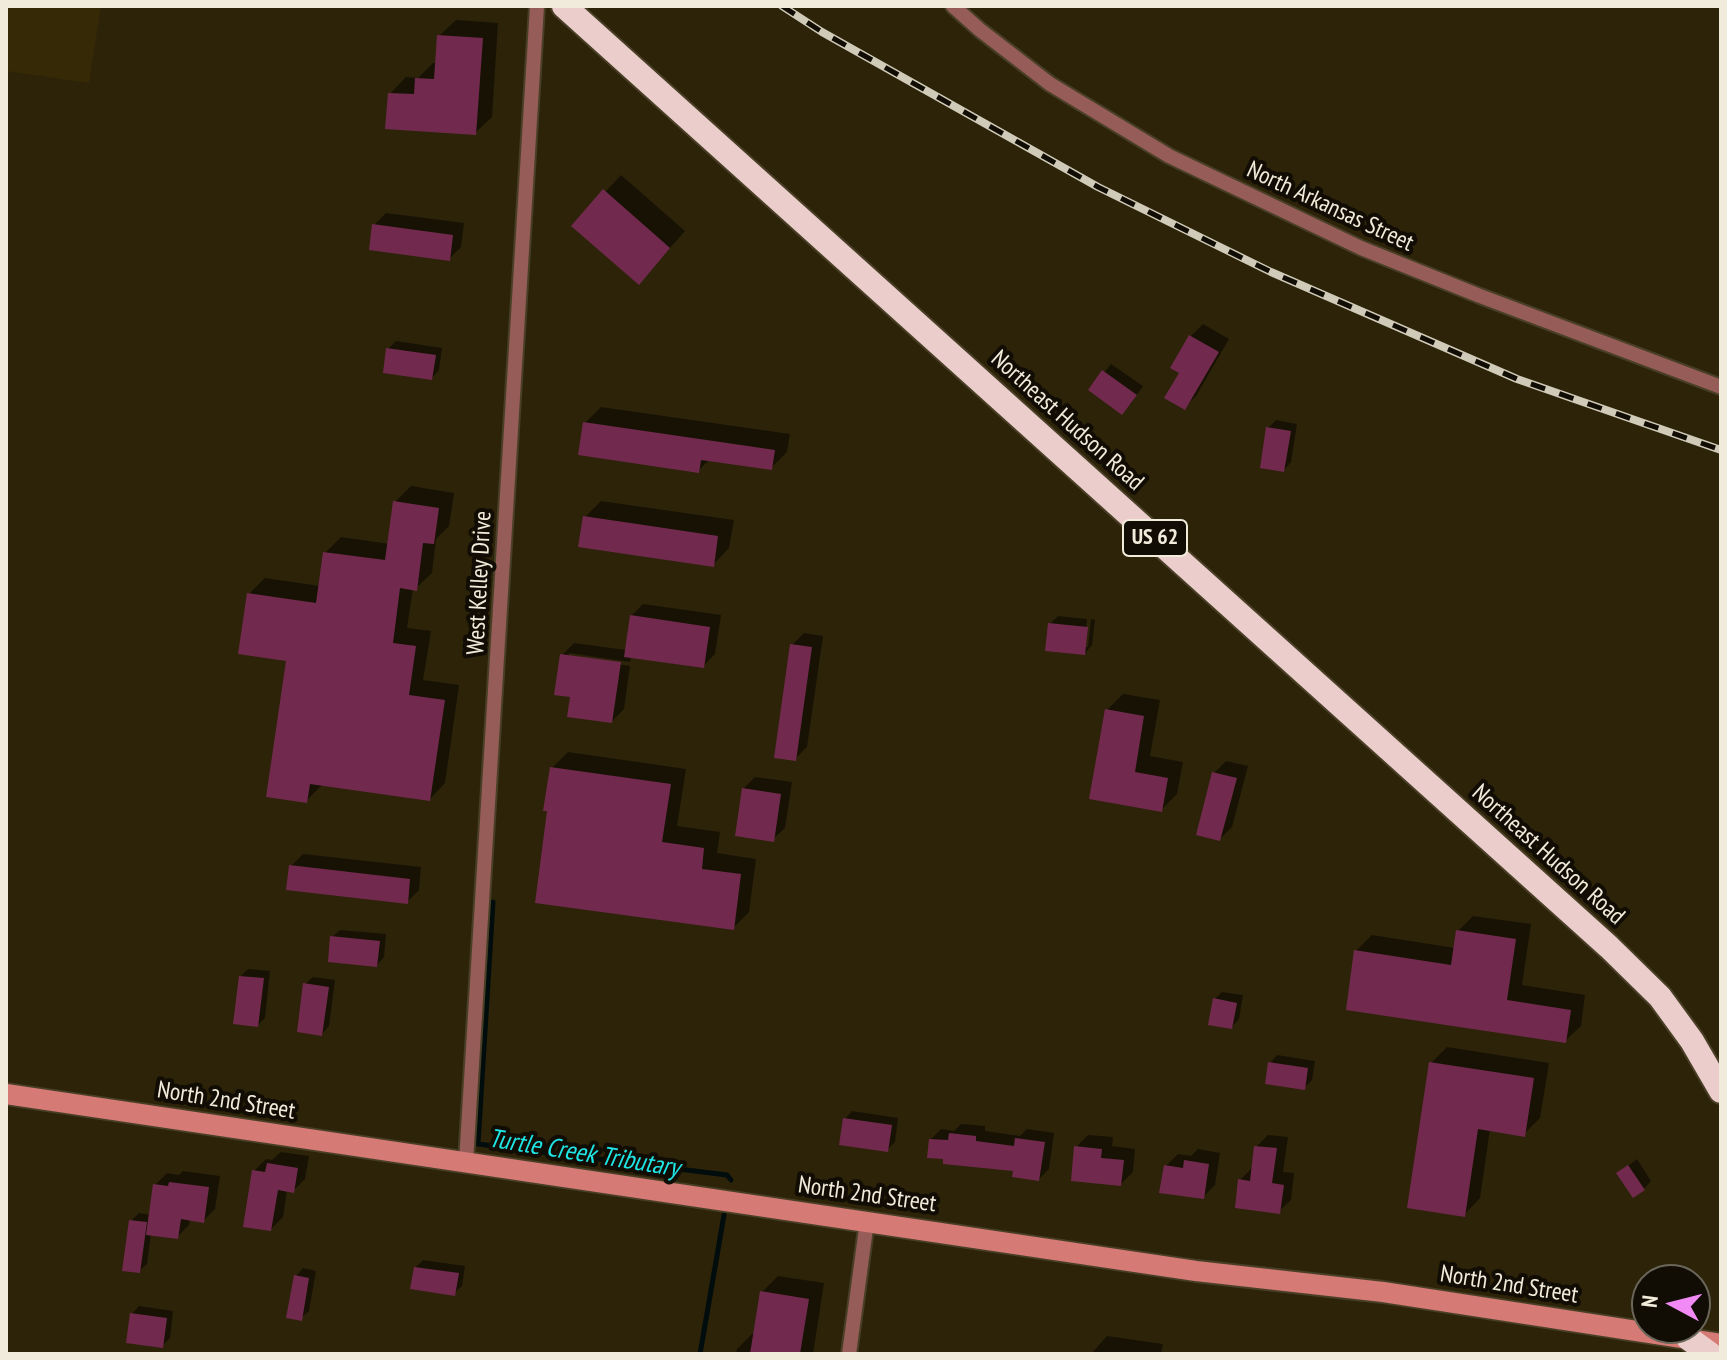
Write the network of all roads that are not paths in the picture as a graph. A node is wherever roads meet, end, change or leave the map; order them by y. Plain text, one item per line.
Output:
1 (537, 6) edge
2 (564, 6) edge
3 (953, 6) edge
4 (1721, 387) edge
5 (1721, 1091) edge
6 (6, 1094) edge
7 (466, 1162) junction
8 (867, 1221) junction
9 (1631, 1329) edge
10 (849, 1354) edge

1 - 7 street, West Kelley Drive
2 - 5 highway, Northeast Hudson Road / US 62
3 - 4 street, North Arkansas Street
6 - 7 main road, North 2nd Street
7 - 8 main road, North 2nd Street
8 - 9 main road, North 2nd Street
8 - 10 street

